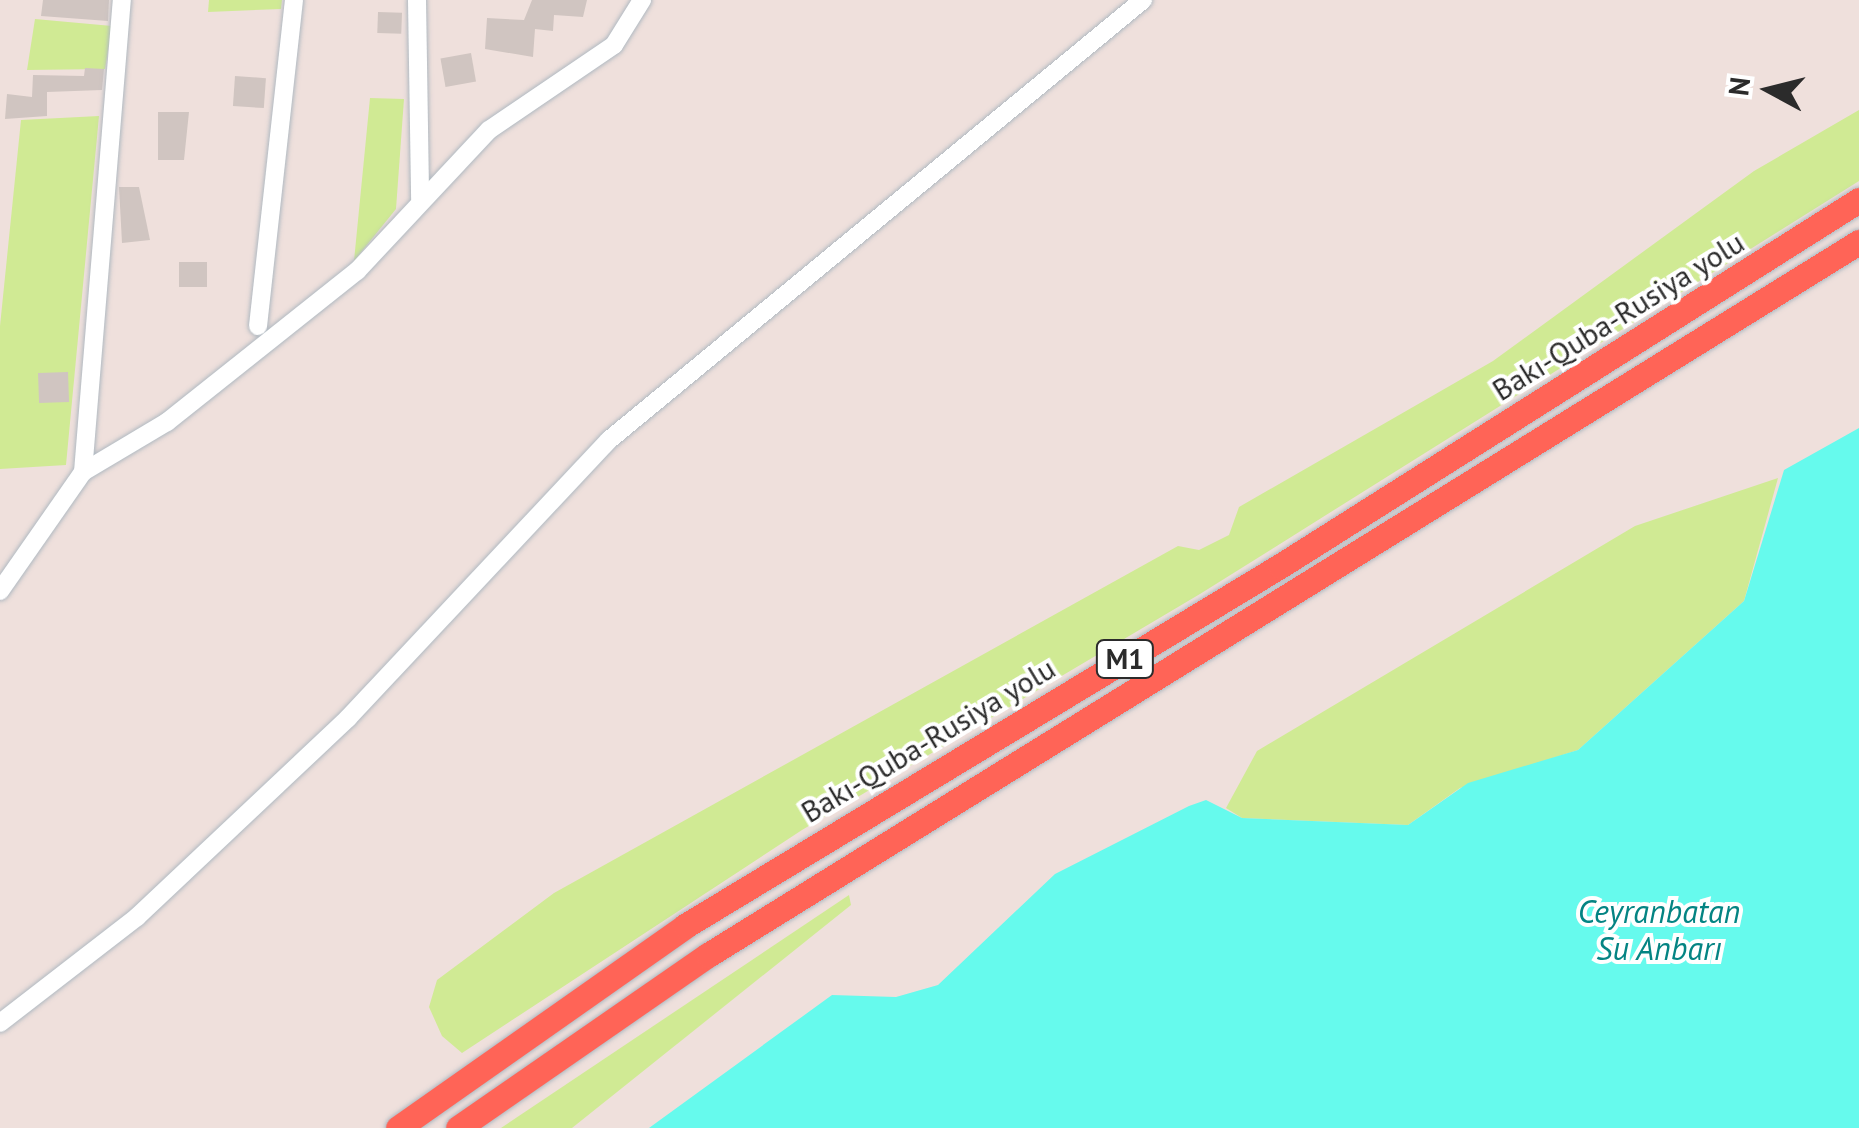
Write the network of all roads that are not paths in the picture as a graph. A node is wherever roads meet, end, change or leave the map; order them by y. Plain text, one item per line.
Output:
1 (122, 0) edge
2 (294, 0) edge
3 (417, 0) edge
4 (642, 0) edge
5 (1144, 0) edge
6 (420, 199) junction
7 (1859, 200) edge
8 (1859, 242) edge
9 (258, 326) dead end
10 (83, 472) junction
11 (0, 591) edge
12 (0, 1024) edge
13 (398, 1128) edge
14 (458, 1128) edge

1 - 10 street
2 - 9 street
3 - 6 street
4 - 6 street
5 - 12 street
6 - 10 street
7 - 13 highway, Bakı-Quba-Rusiya yolu / M1
8 - 14 highway, M1
10 - 11 street

